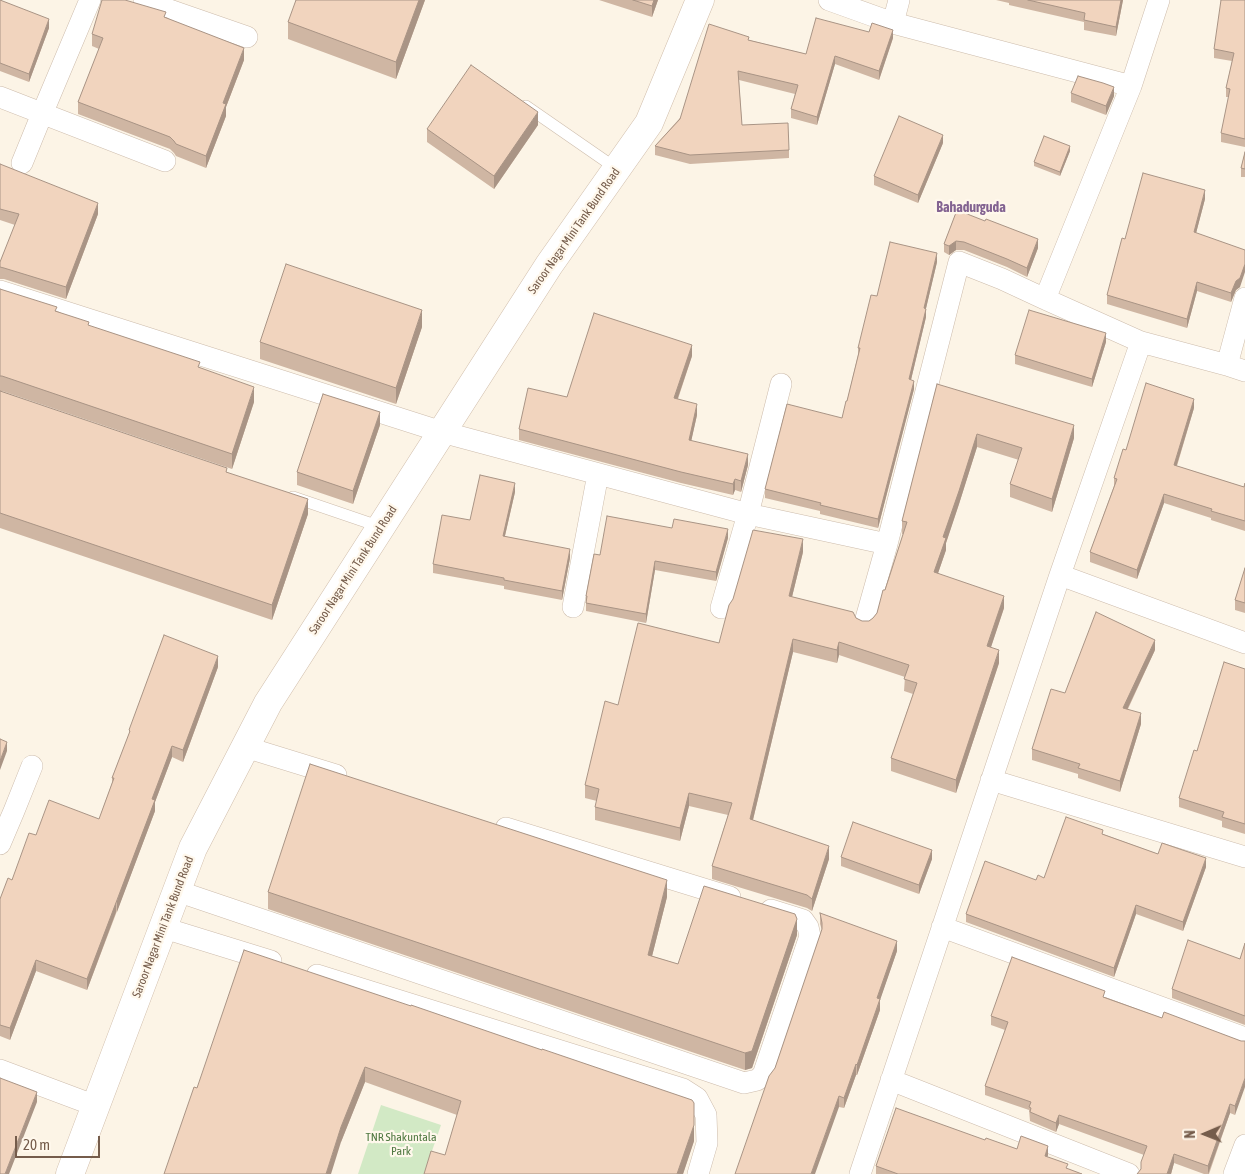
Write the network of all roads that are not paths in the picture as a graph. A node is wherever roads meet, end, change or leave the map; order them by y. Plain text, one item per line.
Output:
1 (90, 0) edge
2 (144, 0) edge
3 (700, 0) edge
4 (829, 0) edge
5 (899, 0) edge
6 (1160, 0) edge
7 (893, 23) junction
8 (247, 37) dead end
9 (1131, 86) junction
10 (0, 97) edge
11 (515, 99) edge
12 (42, 114) junction
13 (165, 161) dead end
14 (22, 163) dead end
15 (617, 169) junction
16 (0, 292) edge
17 (1044, 299) junction
18 (1244, 308) edge
19 (1141, 342) junction
20 (1236, 368) edge
21 (781, 384) dead end
22 (442, 432) junction
23 (598, 474) junction
24 (280, 493) edge
25 (748, 514) junction
26 (381, 527) junction
27 (887, 544) junction
28 (1060, 576) junction
29 (573, 607) dead end
30 (721, 608) dead end
31 (865, 622) edge
32 (1245, 643) edge
33 (245, 748) junction
34 (32, 766) dead end
35 (991, 780) junction
36 (353, 781) edge
37 (7, 809) edge
38 (484, 821) edge
39 (0, 844) edge
40 (1245, 857) edge
41 (177, 891) junction
42 (942, 927) junction
43 (164, 928) junction
44 (1245, 1038) edge
45 (0, 1070) edge
46 (891, 1080) junction
47 (96, 1106) junction
48 (1245, 1145) edge
49 (70, 1174) edge
50 (698, 1174) edge
51 (860, 1174) edge
52 (1128, 1174) edge
53 (1234, 1174) edge

1 - 12 street
2 - 8 street
3 - 15 main road, Saroor Nagar Mini Tank Bund Road
4 - 7 street
5 - 7 street
6 - 9 street
7 - 9 street
9 - 17 street
10 - 12 street
11 - 15 lane
12 - 13 street
12 - 14 street
15 - 22 main road, Saroor Nagar Mini Tank Bund Road
16 - 22 street
17 - 19 street
17 - 27 street
18 - 20 street
19 - 20 street
19 - 28 street
21 - 25 street
22 - 23 street
22 - 26 main road, Saroor Nagar Mini Tank Bund Road
23 - 25 street
23 - 29 street
24 - 26 lane
25 - 27 street
25 - 30 street
26 - 33 main road, Saroor Nagar Mini Tank Bund Road
27 - 31 street
28 - 32 street
28 - 35 street
33 - 36 street
33 - 41 main road, Saroor Nagar Mini Tank Bund Road
34 - 37 street
35 - 40 street
35 - 42 street
37 - 39 street
38 - 41 street
41 - 43 main road, Saroor Nagar Mini Tank Bund Road
42 - 44 street
42 - 46 street
43 - 47 main road, Saroor Nagar Mini Tank Bund Road
43 - 50 street
45 - 47 street
46 - 51 street
46 - 52 street
47 - 49 main road, Saroor Nagar Mini Tank Bund Road
48 - 53 street

